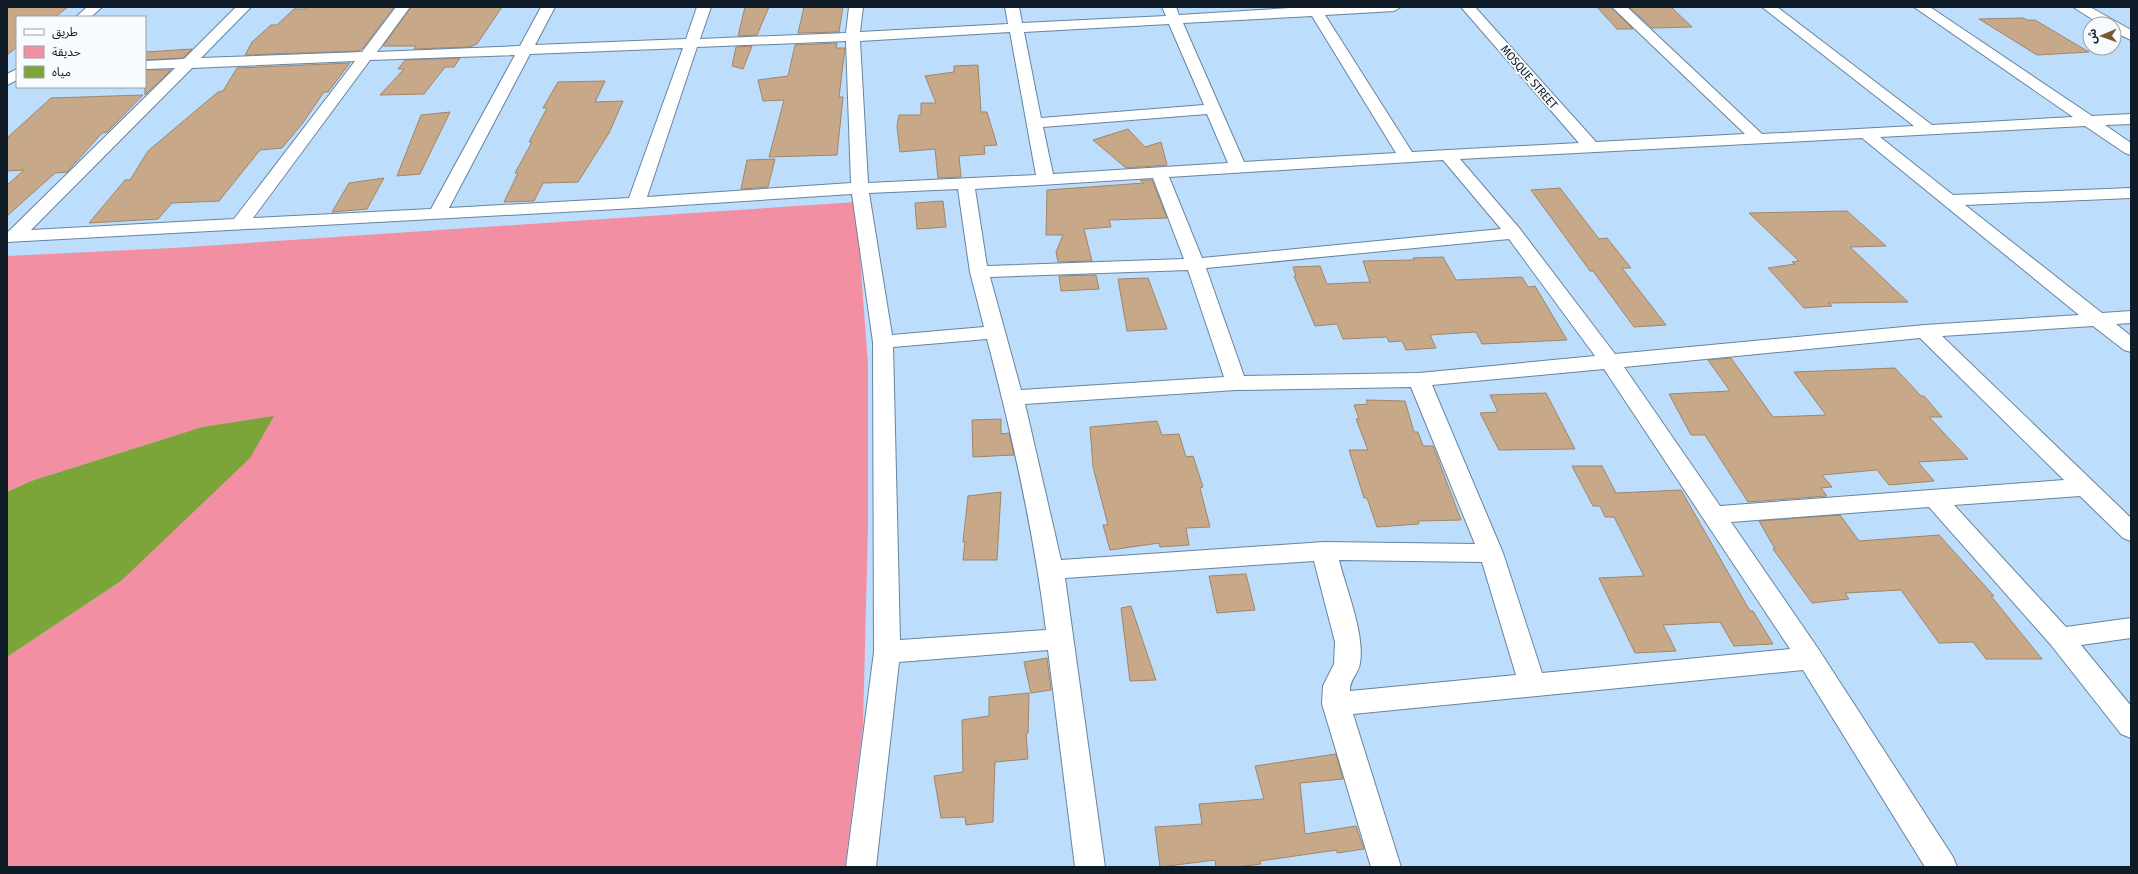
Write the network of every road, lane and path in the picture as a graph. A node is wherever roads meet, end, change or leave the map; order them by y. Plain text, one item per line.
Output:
1 (95, 7) edge
2 (244, 7) edge
3 (403, 7) edge
4 (548, 7) edge
5 (704, 7) edge
6 (856, 7) edge
7 (1012, 7) edge
8 (1394, 7) edge
9 (1468, 7) edge
10 (1619, 7) edge
11 (1769, 7) edge
12 (1921, 7) edge
13 (2080, 7) edge
14 (1314, 9) edge
15 (1172, 13) edge
16 (85, 16) edge
17 (2096, 16) edge
18 (1015, 29) junction
19 (2122, 31) edge
20 (2131, 36) edge
21 (853, 37) junction
22 (692, 43) junction
23 (526, 49) junction
24 (368, 56) junction
25 (188, 64) junction
26 (146, 65) edge
27 (16, 74) edge
28 (7, 81) edge
29 (1214, 110) junction
30 (2131, 119) edge
31 (2084, 120) junction
32 (1034, 123) junction
33 (1928, 129) junction
34 (1864, 132) junction
35 (1759, 139) junction
36 (1590, 147) junction
37 (2131, 150) edge
38 (1448, 156) junction
39 (1407, 157) junction
40 (1238, 167) junction
41 (1159, 172) junction
42 (1045, 178) junction
43 (966, 184) junction
44 (860, 188) junction
45 (2131, 193) edge
46 (1948, 200) junction
47 (636, 203) junction
48 (437, 214) junction
49 (239, 225) junction
50 (1514, 233) junction
51 (10, 237) edge
52 (1195, 264) junction
53 (979, 272) junction
54 (2131, 317) edge
55 (2097, 319) junction
56 (1925, 331) junction
57 (996, 332) junction
58 (883, 342) junction
59 (2131, 346) edge
60 (1611, 363) junction
61 (1419, 380) junction
62 (1236, 383) junction
63 (1013, 398) junction
64 (2085, 486) junction
65 (1935, 499) junction
66 (1714, 515) junction
67 (2131, 532) edge
68 (1324, 551) junction
69 (1491, 553) junction
70 (1051, 570) junction
71 (2131, 628) edge
72 (2060, 638) junction
73 (1061, 639) junction
74 (887, 652) junction
75 (1810, 658) junction
76 (1533, 685) junction
77 (1336, 704) junction
78 (2131, 726) edge
79 (862, 867) edge
80 (1090, 867) edge
81 (1386, 867) edge
82 (1942, 867) edge

1 - 16 street
2 - 25 street
3 - 24 street
4 - 23 street
5 - 22 street
6 - 21 street
7 - 18 street
8 - 14 street
9 - 36 street, MOSQUE STREET
10 - 35 street
11 - 33 street
12 - 31 street
13 - 17 street
14 - 15 street
14 - 39 street
15 - 18 street
15 - 29 street
18 - 21 street
18 - 32 street
19 - 20 street
21 - 22 street
21 - 44 street
22 - 23 street
22 - 47 street
23 - 24 street
23 - 48 street
24 - 25 street
24 - 49 street
25 - 26 street
25 - 51 street
27 - 28 street
29 - 32 street
29 - 40 street
30 - 31 street
31 - 33 street
31 - 37 street
32 - 42 street
33 - 34 street
34 - 35 street
34 - 46 street
35 - 36 street
36 - 38 street
38 - 39 street
38 - 50 street
39 - 40 street
40 - 41 street
41 - 42 street
41 - 52 street
42 - 43 street
43 - 44 street
43 - 53 street
44 - 47 street
44 - 58 street
45 - 46 street
46 - 55 street
47 - 48 street
48 - 49 street
49 - 51 street
50 - 52 street
50 - 60 street
52 - 53 street
52 - 62 street
53 - 57 street
54 - 55 street
55 - 56 street
55 - 59 street
56 - 60 street
56 - 64 street
57 - 58 street
57 - 63 street
58 - 74 street
60 - 61 street
60 - 66 street
61 - 62 street
61 - 69 street
62 - 63 street
63 - 70 street
64 - 65 street
64 - 67 street
65 - 66 street
65 - 72 street
66 - 75 street
68 - 69 street
68 - 70 street
68 - 77 street
69 - 76 street
70 - 73 street
71 - 72 street
72 - 78 street
73 - 74 street
73 - 80 street
74 - 79 street
75 - 76 street
75 - 82 street
76 - 77 street
77 - 81 street

